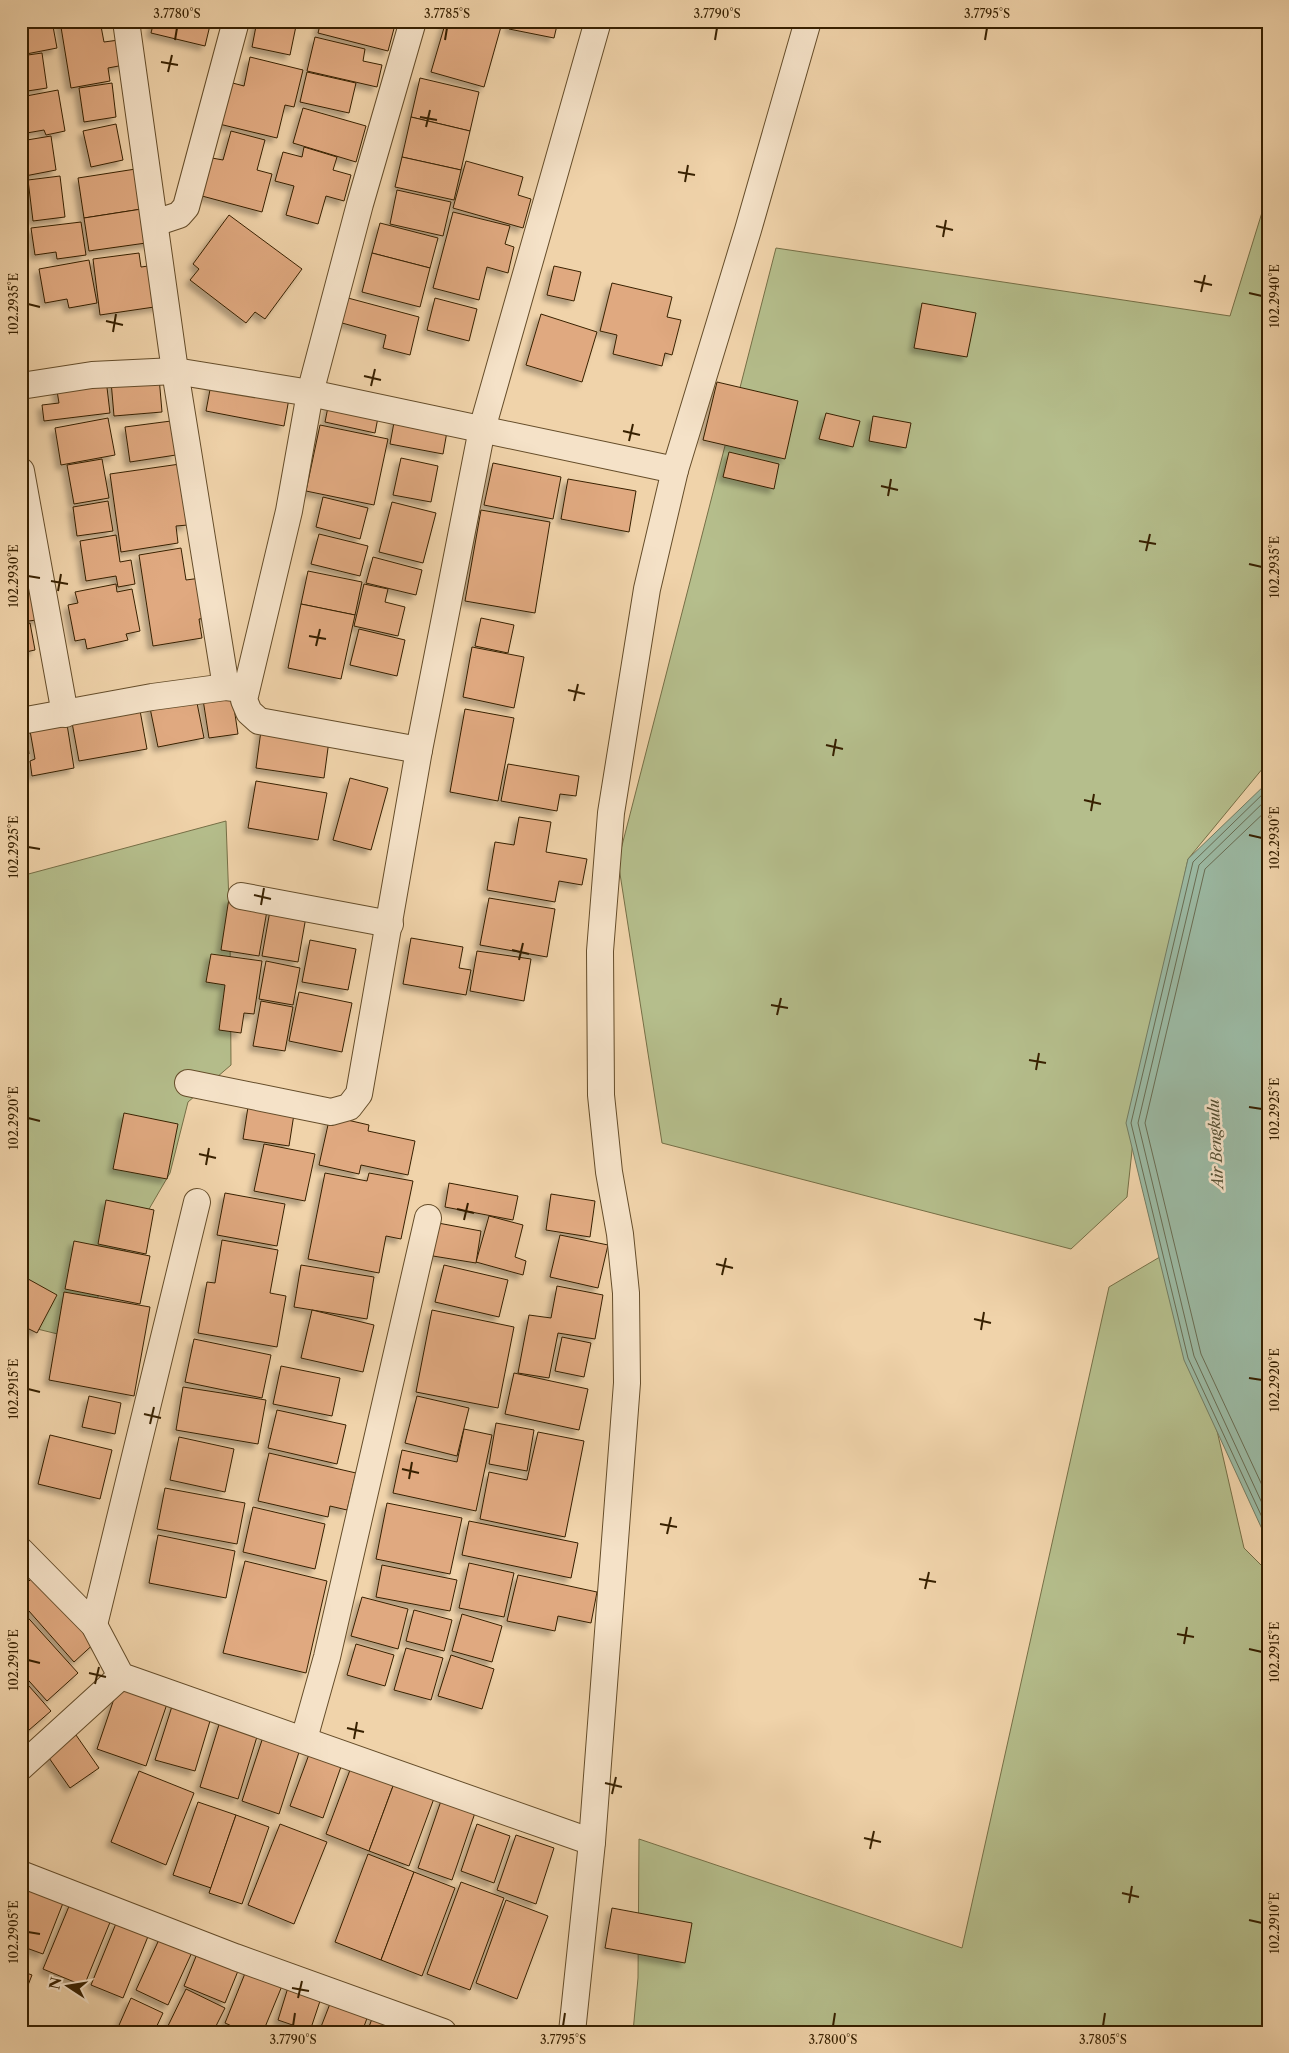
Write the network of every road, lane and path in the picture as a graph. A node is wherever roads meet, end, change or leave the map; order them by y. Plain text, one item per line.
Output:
1 (126, 21) edge
2 (236, 21) edge
3 (413, 21) edge
4 (598, 21) edge
5 (808, 21) edge
6 (155, 223) junction
7 (175, 371) junction
8 (21, 386) edge
9 (310, 393) junction
10 (482, 429) junction
11 (674, 470) junction
12 (21, 471) edge
13 (236, 688) junction
14 (65, 714) junction
15 (21, 721) edge
16 (419, 750) junction
17 (241, 896) dead end
18 (390, 924) junction
19 (188, 1083) dead end
20 (197, 1202) dead end
21 (428, 1218) dead end
22 (21, 1552) edge
23 (94, 1625) junction
24 (121, 1676) junction
25 (304, 1739) junction
26 (21, 1766) edge
27 (592, 1842) junction
28 (21, 1874) edge
29 (443, 2032) edge
30 (572, 2032) edge

1 - 6 street
2 - 6 street
3 - 9 street
4 - 10 street
5 - 11 street
6 - 7 street
7 - 8 street
7 - 9 street
7 - 13 street
9 - 10 street
9 - 13 street
10 - 11 street
10 - 16 street
11 - 27 street
12 - 14 street
13 - 14 street
13 - 16 street
14 - 15 street
16 - 18 street
17 - 18 street
18 - 19 street
20 - 23 street
21 - 25 street
22 - 23 street
23 - 24 street
24 - 25 street
24 - 26 street
25 - 27 street
27 - 30 street
28 - 29 street

